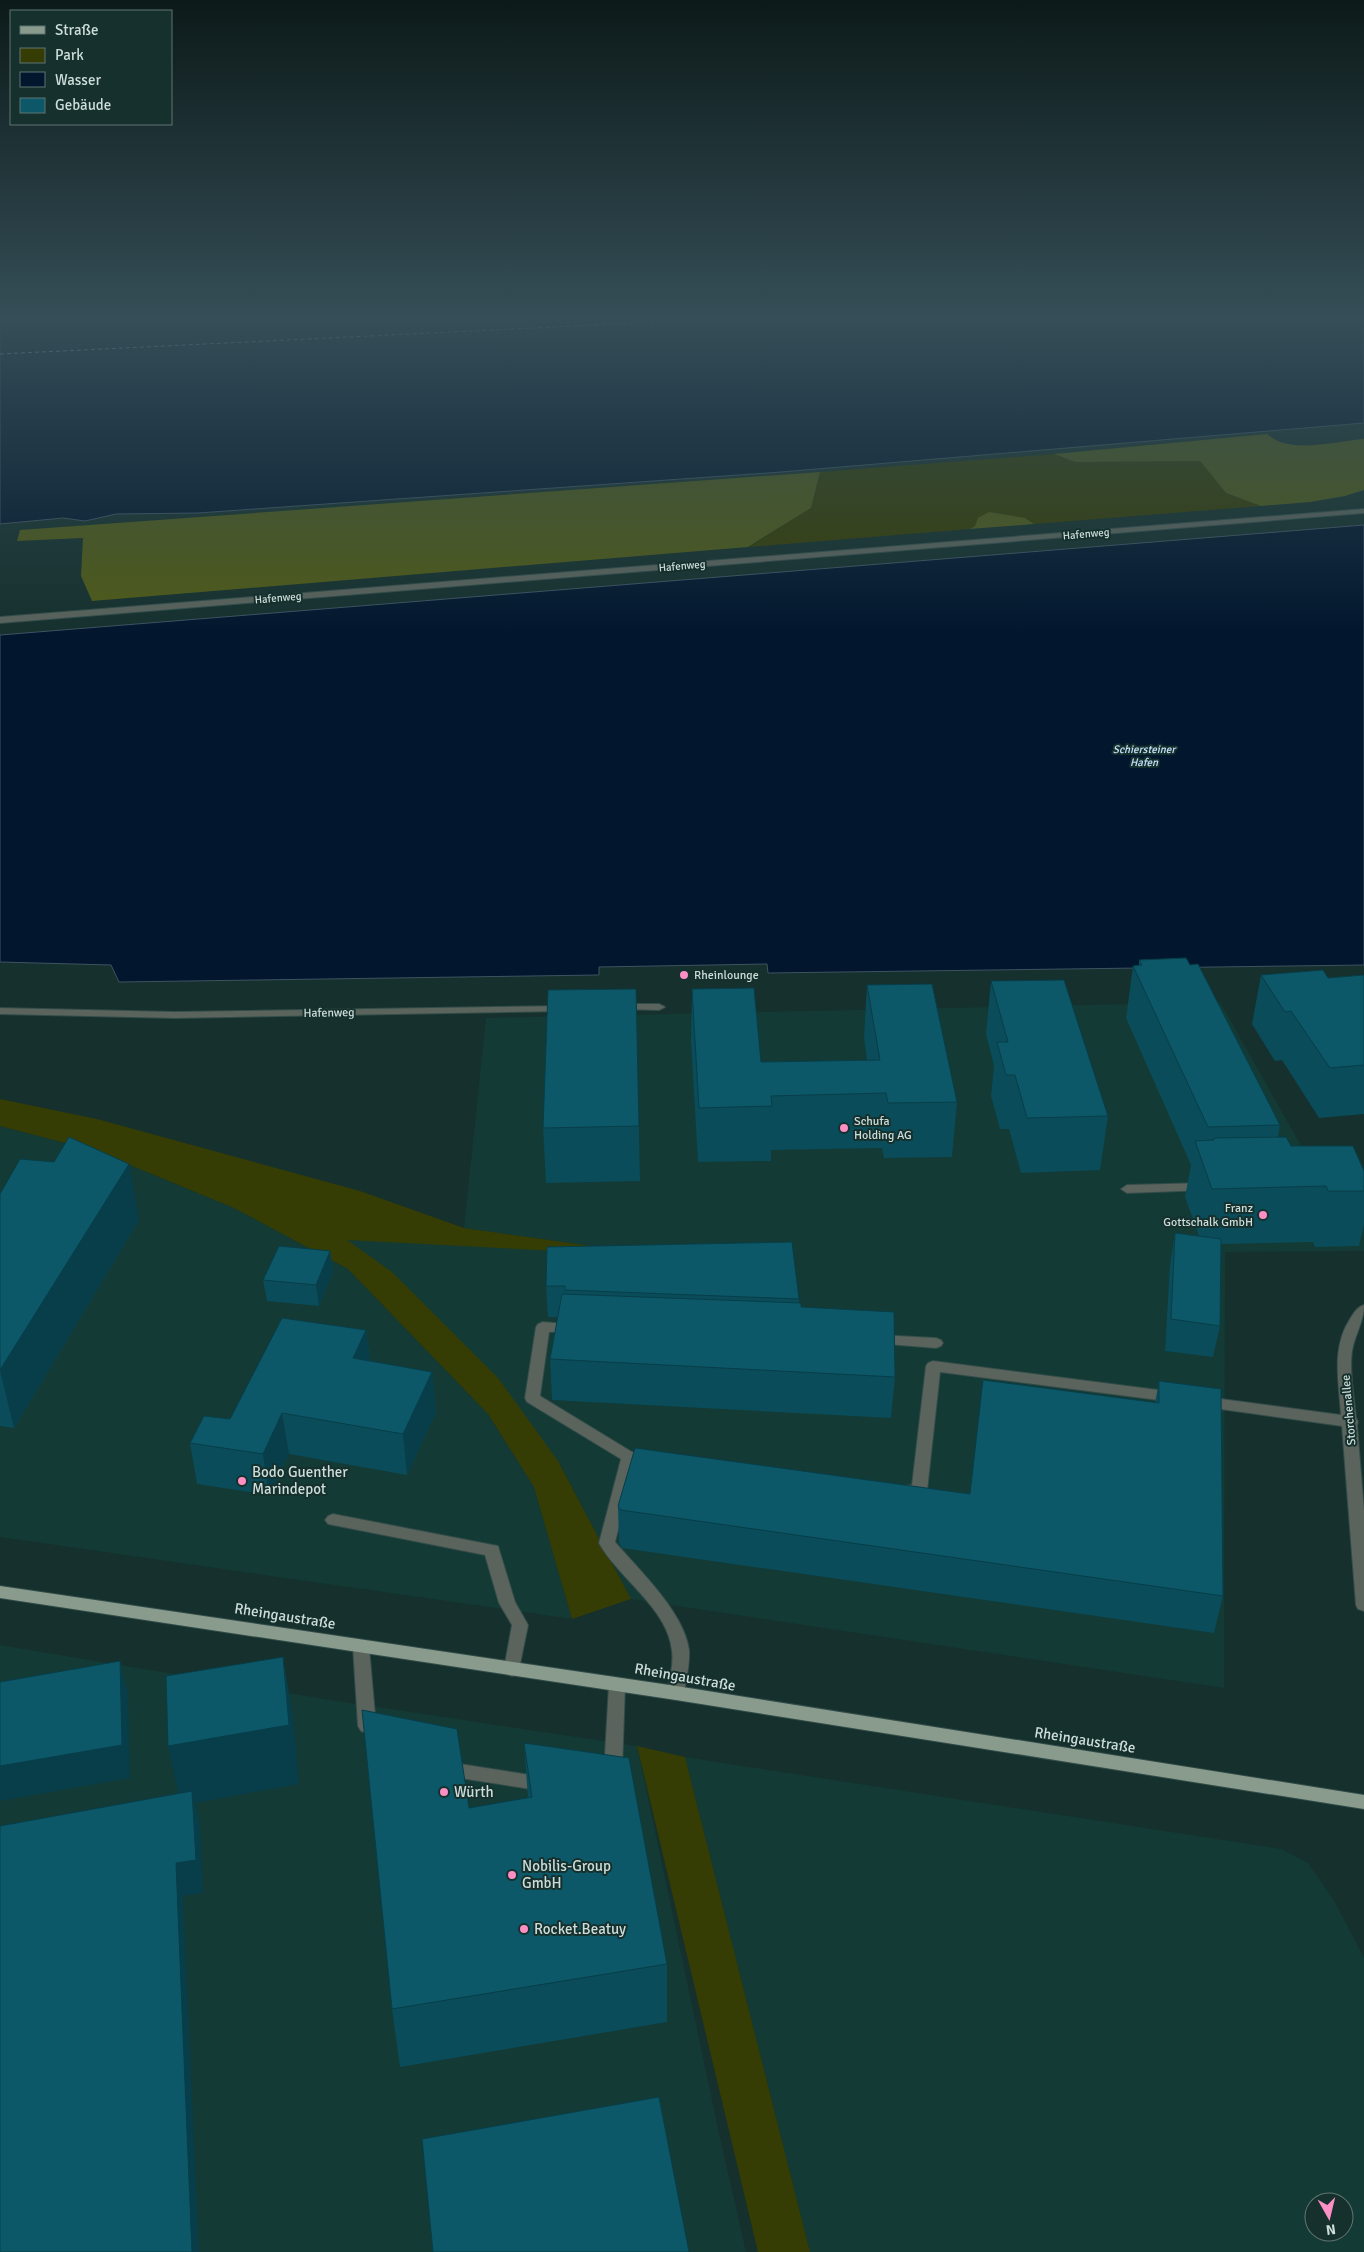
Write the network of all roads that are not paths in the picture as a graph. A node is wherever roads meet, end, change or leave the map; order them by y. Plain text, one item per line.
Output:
1 (1364, 511) edge
2 (0, 620) edge
3 (658, 1006) dead end
4 (578, 1008) edge
5 (605, 1008) edge
6 (0, 1011) edge
7 (1220, 1186) edge
8 (1127, 1189) dead end
9 (1364, 1310) edge
10 (583, 1329) edge
11 (868, 1340) edge
12 (936, 1343) dead end
13 (1351, 1422) junction
14 (630, 1457) junction
15 (658, 1460) edge
16 (890, 1488) edge
17 (333, 1520) dead end
18 (0, 1592) edge
19 (1364, 1605) edge
20 (361, 1647) junction
21 (512, 1669) junction
22 (617, 1684) junction
23 (676, 1693) junction
24 (368, 1739) edge
25 (427, 1766) edge
26 (605, 1785) edge
27 (562, 1787) edge
28 (1364, 1802) edge

1 - 2 street, Hafenweg
3 - 5 street
4 - 6 street, Hafenweg
7 - 8 street
9 - 13 street, Storchenallee
10 - 14 street
11 - 12 street
13 - 16 street
13 - 19 street, Storchenallee
14 - 15 street
14 - 23 street
17 - 21 street
18 - 20 main road, Rheingaustraße
20 - 21 main road, Rheingaustraße
20 - 24 street
21 - 22 main road, Rheingaustraße
22 - 23 main road, Rheingaustraße
22 - 26 street
23 - 28 main road, Rheingaustraße
25 - 27 street

